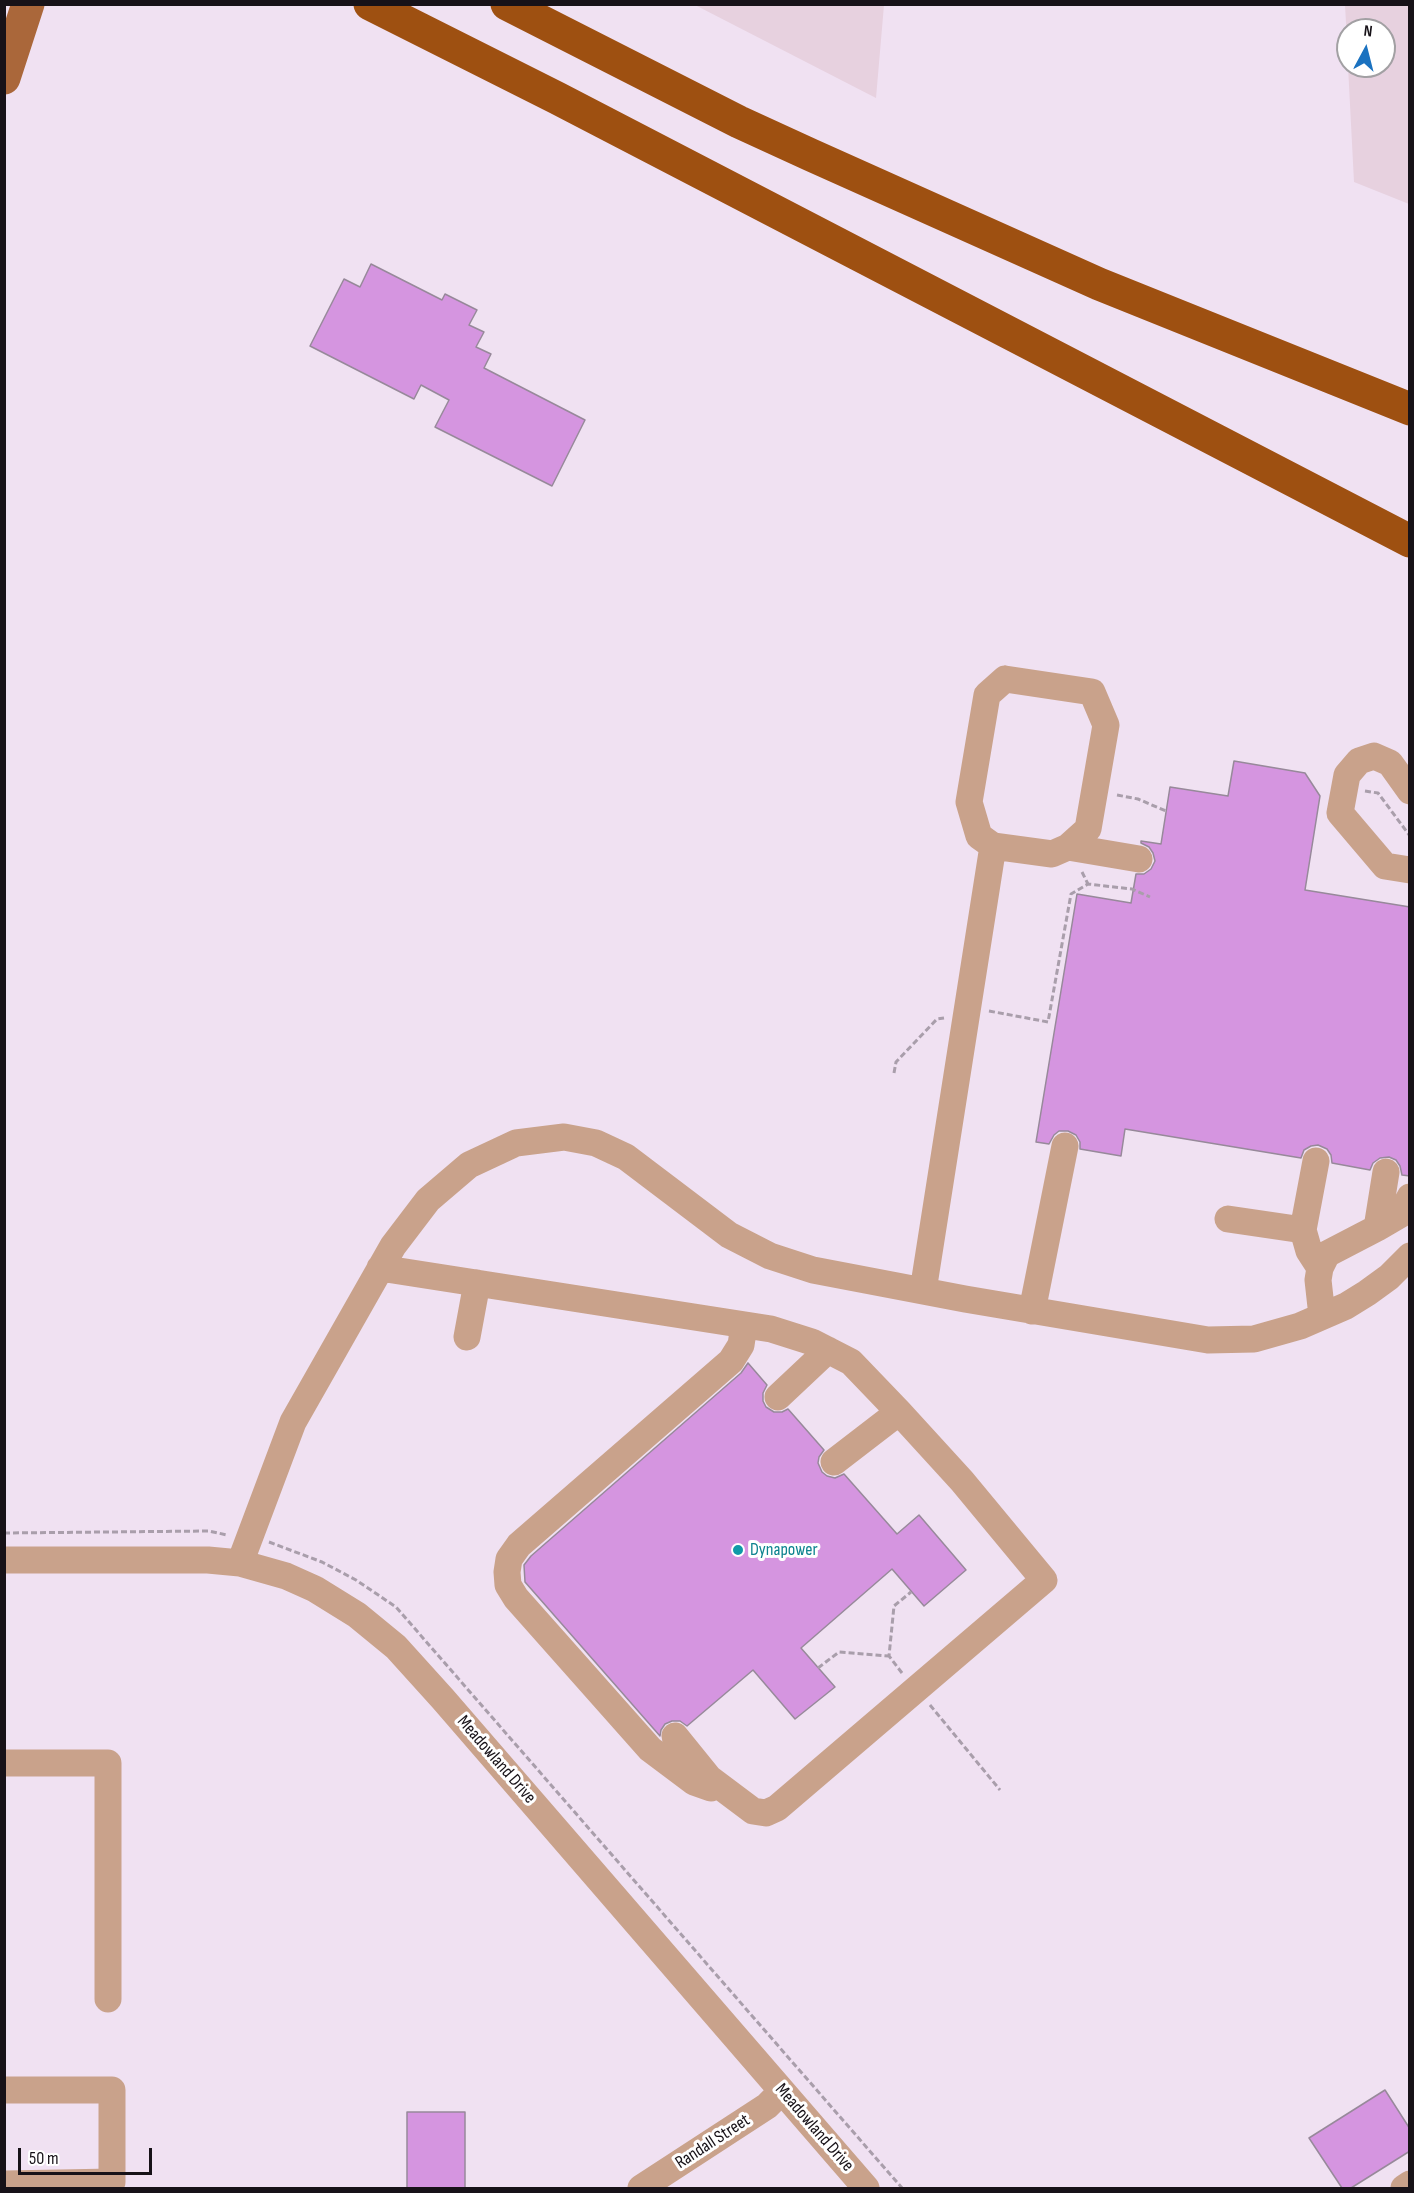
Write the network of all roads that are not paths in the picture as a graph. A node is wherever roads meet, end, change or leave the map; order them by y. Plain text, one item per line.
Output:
1 (28, 4) edge
2 (370, 4) edge
3 (507, 4) edge
4 (4, 78) edge
5 (1410, 409) edge
6 (1410, 541) edge
7 (1410, 791) edge
8 (993, 846) junction
9 (1068, 847) junction
10 (1139, 859) dead end
11 (1410, 870) edge
12 (1065, 1146) dead end
13 (1316, 1161) dead end
14 (1386, 1172) dead end
15 (1410, 1197) edge
16 (1228, 1219) dead end
17 (1377, 1228) junction
18 (1303, 1230) junction
19 (1410, 1256) edge
20 (380, 1268) junction
21 (1320, 1268) junction
22 (477, 1283) junction
23 (923, 1291) junction
24 (1032, 1311) junction
25 (1322, 1316) junction
26 (744, 1325) junction
27 (467, 1337) dead end
28 (828, 1350) junction
29 (778, 1397) dead end
30 (898, 1412) junction
31 (834, 1462) dead end
32 (4, 1560) edge
33 (240, 1563) junction
34 (675, 1736) dead end
35 (4, 1763) edge
36 (730, 1793) junction
37 (108, 1999) dead end
38 (4, 2090) edge
39 (782, 2091) junction
40 (6, 2184) edge
41 (1410, 2184) edge
42 (641, 2188) edge
43 (866, 2188) edge
44 (1404, 2188) edge

1 - 4 main road
2 - 6 highway
3 - 5 highway
7 - 11 street
8 - 9 street
8 - 9 street
8 - 23 street
9 - 10 street
12 - 24 street
13 - 18 street
14 - 17 street
15 - 17 street
16 - 18 street
17 - 21 street
18 - 21 street
19 - 25 street
20 - 22 street
20 - 23 street
20 - 33 street
21 - 25 street
22 - 26 street
22 - 27 street
23 - 24 street
24 - 25 street
26 - 28 street
26 - 36 street
28 - 29 street
28 - 30 street
30 - 31 street
30 - 36 street
32 - 33 street, Meadowland Drive
33 - 39 street, Meadowland Drive
34 - 36 street
35 - 37 street
38 - 40 street
39 - 42 street, Randall Street
39 - 43 street, Meadowland Drive
41 - 44 street

